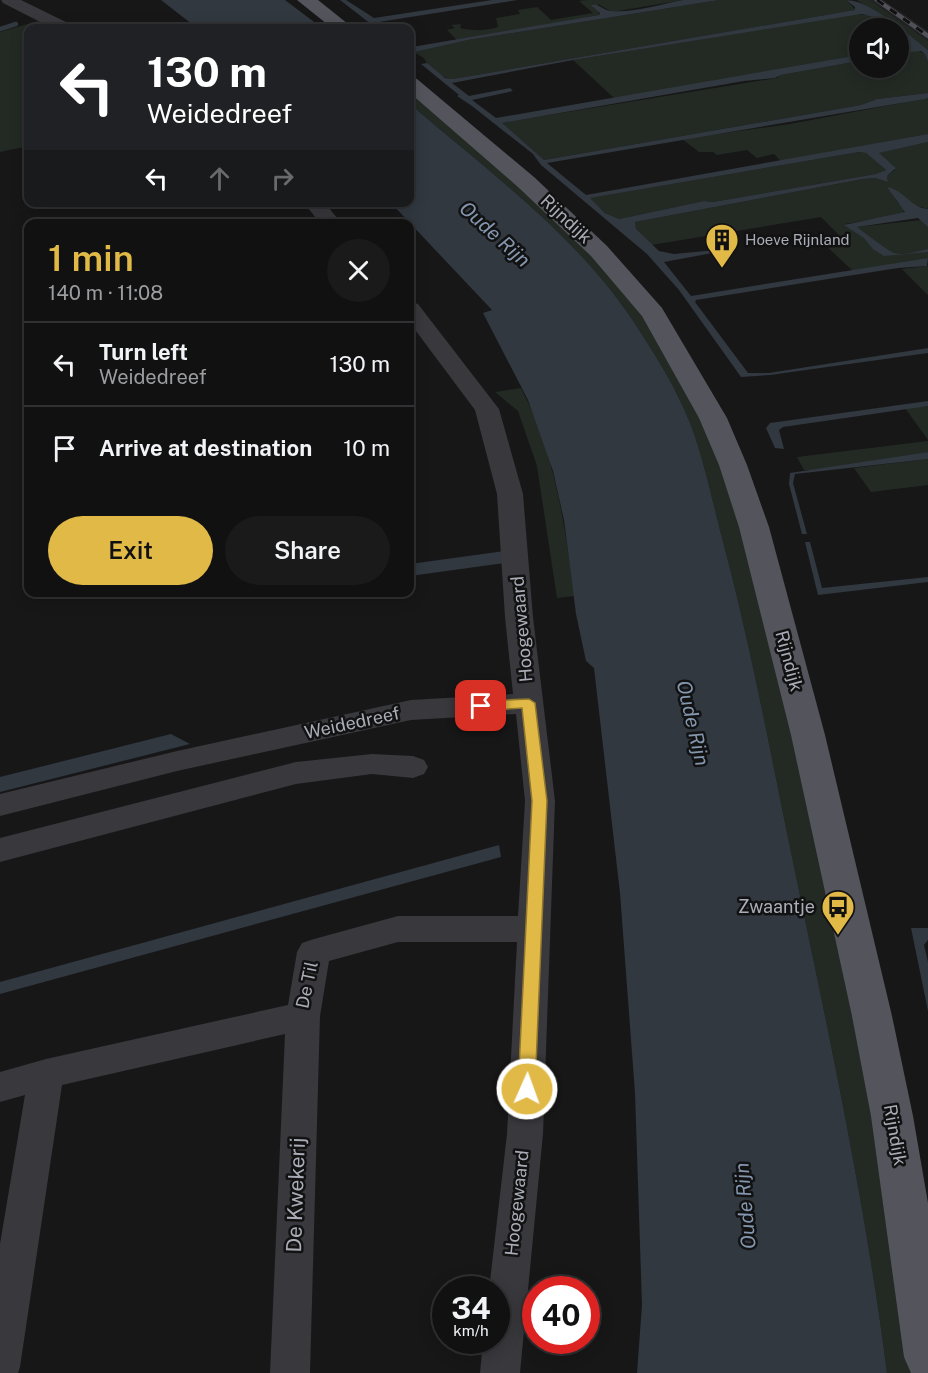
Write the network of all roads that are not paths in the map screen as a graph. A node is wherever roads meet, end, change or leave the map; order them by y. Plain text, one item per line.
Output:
1 (9, 0) edge
2 (306, 0) edge
3 (56, 24) edge
4 (338, 24) edge
5 (414, 87) edge
6 (317, 207) edge
7 (328, 219) edge
8 (414, 314) edge
9 (529, 703) junction
10 (177, 761) junction
11 (413, 767) dead end
12 (189, 802) junction
13 (0, 805) edge
14 (0, 850) edge
15 (534, 929) junction
16 (303, 1016) junction
17 (46, 1074) junction
18 (0, 1087) edge
19 (928, 1357) edge
20 (0, 1367) edge
21 (290, 1373) edge
22 (500, 1373) edge

1 - 3 street
2 - 4 main road
5 - 19 main road, Rijndijk
6 - 7 street
8 - 9 street, Hoogewaard
9 - 10 street, Weidedreef
9 - 15 street, Hoogewaard
10 - 12 street
10 - 13 street, Weidedreef
11 - 12 street
12 - 14 street
15 - 16 street, De Til
15 - 22 street, Hoogewaard
16 - 17 street, De Til
16 - 21 street, De Kwekerij
17 - 18 street, De Til
17 - 20 street

